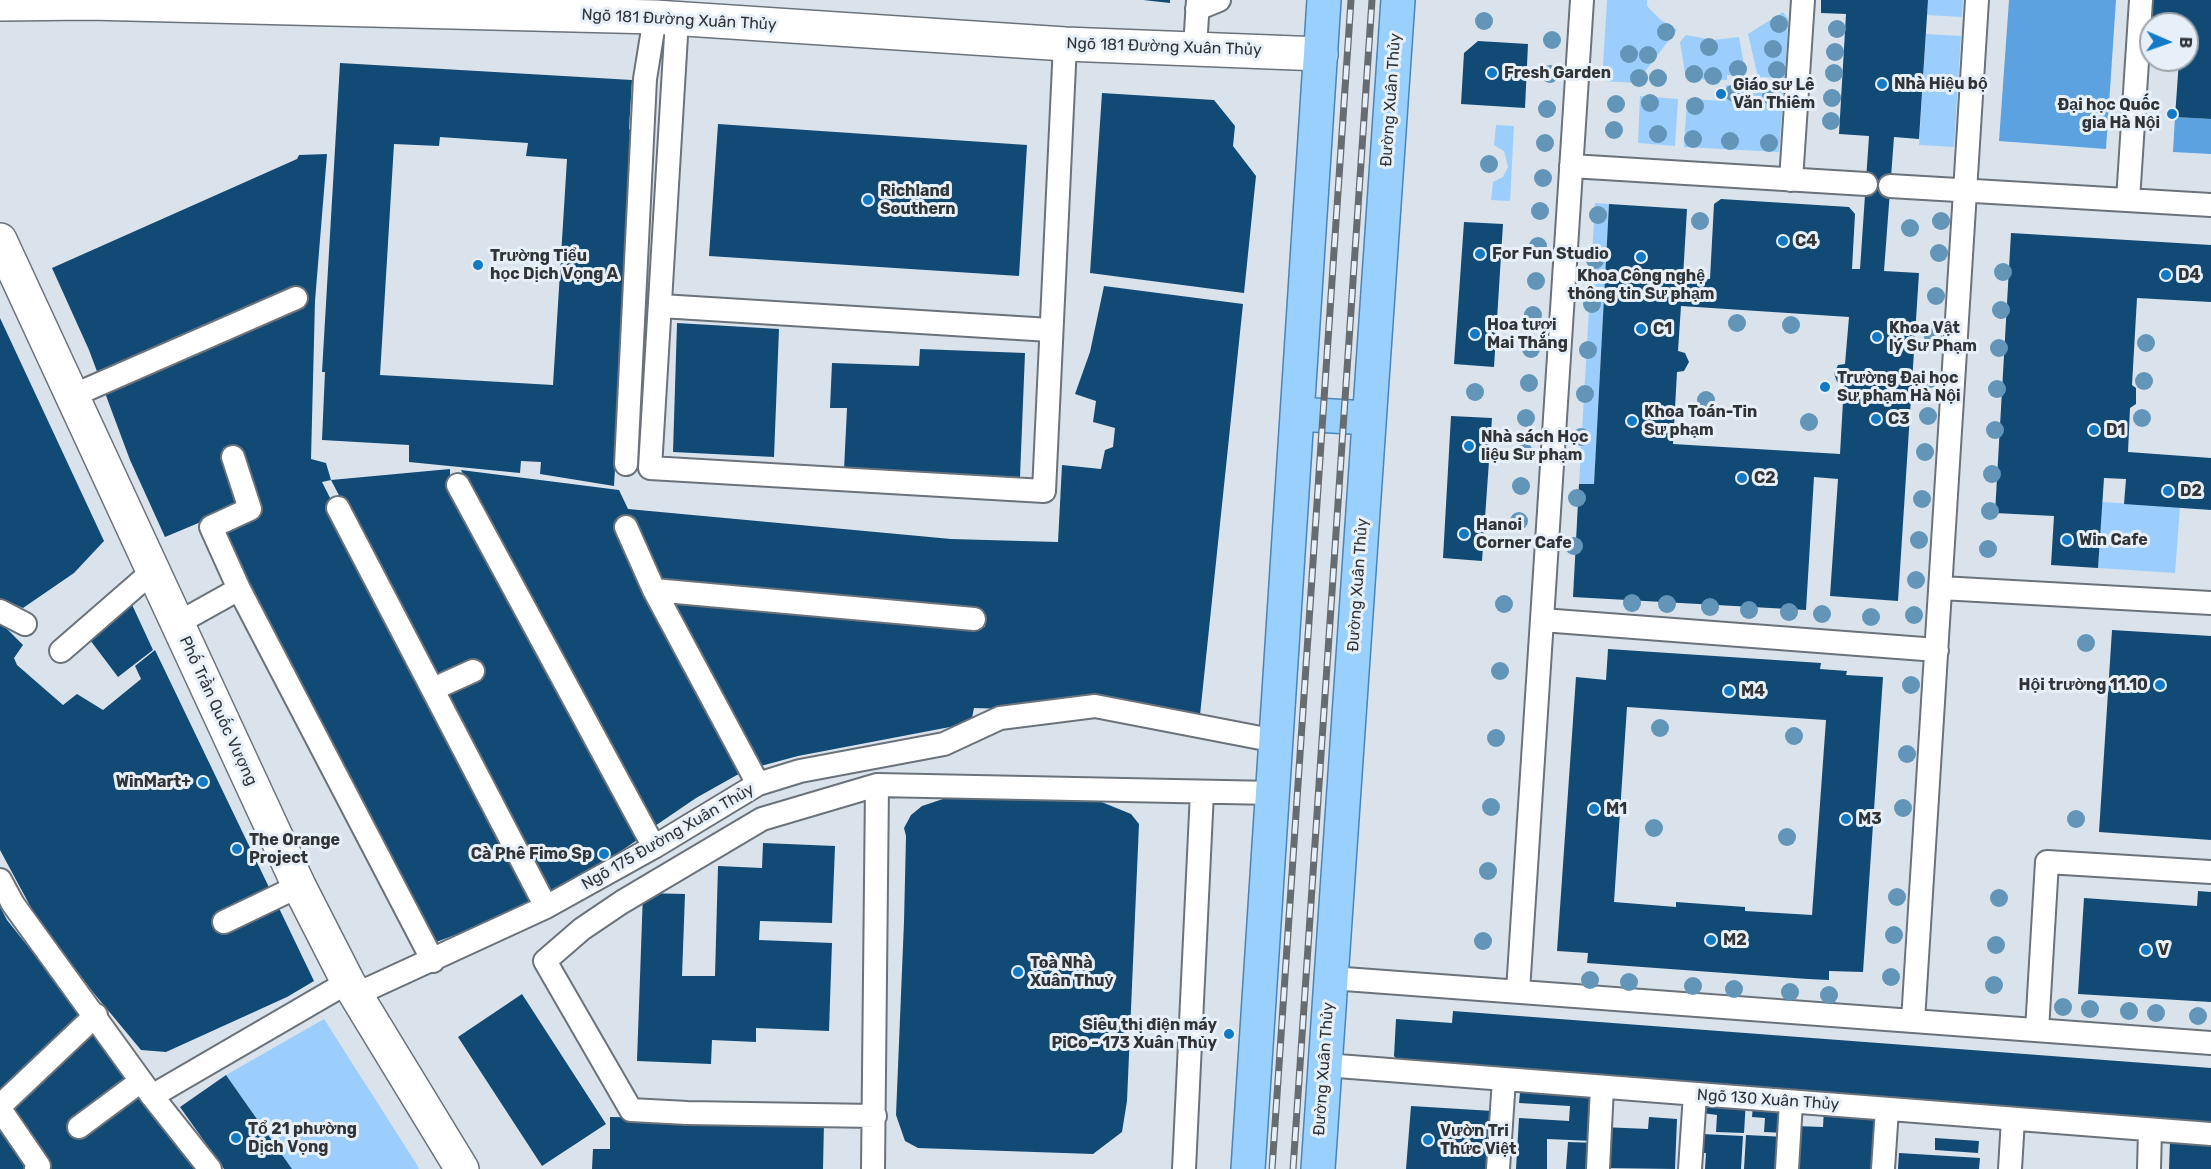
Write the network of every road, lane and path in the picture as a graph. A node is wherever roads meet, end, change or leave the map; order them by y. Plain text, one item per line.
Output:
1 (1220, 0) edge
2 (1324, 0) edge
3 (1398, 0) edge
4 (1582, 0) edge
5 (1803, 0) edge
6 (1977, 0) edge
7 (2141, 0) edge
8 (89, 1) edge
9 (0, 4) edge
10 (227, 4) edge
11 (1198, 4) edge
12 (320, 5) edge
13 (666, 18) junction
14 (1065, 44) junction
15 (1195, 48) junction
16 (1321, 54) junction
17 (1571, 166) junction
18 (1791, 180) junction
19 (1866, 184) dead end
20 (1890, 186) dead end
21 (1966, 190) junction
22 (2128, 200) junction
23 (2211, 205) edge
24 (0, 240) edge
25 (296, 298) dead end
26 (661, 306) junction
27 (1050, 330) junction
28 (72, 396) junction
29 (1297, 414) junction
30 (1369, 418) junction
31 (233, 457) dead end
32 (626, 464) dead end
33 (458, 485) dead end
34 (338, 508) dead end
35 (626, 527) dead end
36 (153, 570) junction
37 (239, 588) junction
38 (1941, 588) junction
39 (654, 590) junction
40 (2211, 603) edge
41 (0, 611) edge
42 (974, 619) dead end
43 (1542, 620) junction
44 (178, 623) junction
45 (25, 624) dead end
46 (1937, 650) junction
47 (61, 651) dead end
48 (473, 670) dead end
49 (433, 689) junction
50 (1276, 741) junction
51 (758, 784) junction
52 (877, 784) junction
53 (1202, 792) junction
54 (1273, 793) junction
55 (654, 847) junction
56 (2211, 872) edge
57 (0, 880) edge
58 (299, 886) junction
59 (546, 908) junction
60 (224, 922) dead end
61 (433, 961) junction
62 (1331, 978) junction
63 (353, 988) junction
64 (1518, 991) junction
65 (96, 1015) junction
66 (1913, 1021) junction
67 (2037, 1030) junction
68 (2211, 1043) edge
69 (1325, 1065) junction
70 (1504, 1079) junction
71 (1602, 1087) junction
72 (147, 1088) junction
73 (1695, 1094) junction
74 (1791, 1102) junction
75 (0, 1107) edge
76 (1887, 1109) junction
77 (875, 1116) junction
78 (2013, 1119) junction
79 (79, 1127) dead end
80 (2151, 1130) junction
81 (2211, 1134) edge
82 (36, 1169) edge
83 (210, 1169) edge
84 (462, 1169) edge
85 (873, 1169) edge
86 (1184, 1169) edge
87 (1248, 1169) edge
88 (1318, 1169) edge
89 (1498, 1169) edge
90 (1598, 1169) edge
91 (1690, 1169) edge
92 (1787, 1169) edge
93 (1883, 1169) edge
94 (2010, 1169) edge
95 (2149, 1169) edge

1 - 11 lane
2 - 16 main road
3 - 30 main road, Đường Xuân Thủy
4 - 17 lane
5 - 18 lane
6 - 21 lane
7 - 22 lane
8 - 9 street, Ngõ 181 Đường Xuân Thủy
8 - 10 street, Ngõ 181 Đường Xuân Thủy
10 - 12 street, Ngõ 181 Đường Xuân Thủy
11 - 15 lane
12 - 13 street, Ngõ 181 Đường Xuân Thủy
13 - 14 street, Ngõ 181 Đường Xuân Thủy
13 - 26 lane
13 - 32 lane
14 - 15 street, Ngõ 181 Đường Xuân Thủy
14 - 27 lane
15 - 16 street, Ngõ 181 Đường Xuân Thủy
16 - 29 main road
17 - 18 lane
17 - 43 lane
18 - 19 lane
20 - 21 lane
21 - 22 lane
21 - 38 lane
22 - 23 lane
24 - 28 street, Phố Trần Quốc Vượng
25 - 28 lane
26 - 27 lane
26 - 27 lane
28 - 36 street, Phố Trần Quốc Vượng
29 - 30 main road
29 - 50 main road
30 - 62 main road, Đường Xuân Thủy
31 - 37 lane
33 - 55 lane
34 - 49 lane
35 - 39 lane
36 - 44 street, Phố Trần Quốc Vượng
36 - 47 lane
37 - 44 lane
37 - 61 lane
38 - 40 lane
38 - 46 lane
39 - 42 lane
39 - 51 lane
41 - 45 lane
43 - 46 lane
43 - 64 lane
44 - 58 street, Phố Trần Quốc Vượng
46 - 66 lane
48 - 49 lane
49 - 59 lane
50 - 51 lane, Ngõ 175 Đường Xuân Thủy
50 - 54 main road
51 - 55 lane, Ngõ 175 Đường Xuân Thủy
52 - 53 lane
52 - 77 lane
52 - 77 lane
53 - 54 lane
53 - 86 lane
54 - 87 main road
55 - 59 lane, Ngõ 175 Đường Xuân Thủy
56 - 67 lane
57 - 65 lane
58 - 60 lane
58 - 63 street, Phố Trần Quốc Vượng
59 - 61 lane, Ngõ 175 Đường Xuân Thủy
61 - 63 lane, Ngõ 175 Đường Xuân Thủy
62 - 64 lane
62 - 69 main road, Đường Xuân Thủy
63 - 72 lane, Ngõ 175 Đường Xuân Thủy
63 - 84 street, Phố Trần Quốc Vượng
64 - 66 lane
65 - 72 lane
65 - 75 lane
66 - 67 lane
67 - 68 lane
69 - 70 lane, Ngõ 130 Xuân Thủy
69 - 88 main road, Đường Xuân Thủy
70 - 71 lane, Ngõ 130 Xuân Thủy
70 - 89 lane
71 - 73 lane, Ngõ 130 Xuân Thủy
71 - 90 lane
72 - 79 lane, Ngõ 175 Đường Xuân Thủy
72 - 83 lane
73 - 74 lane, Ngõ 130 Xuân Thủy
73 - 91 lane
74 - 76 lane, Ngõ 130 Xuân Thủy
74 - 92 lane
75 - 82 lane
76 - 78 lane, Ngõ 130 Xuân Thủy
76 - 93 lane
77 - 85 lane
78 - 80 lane, Ngõ 130 Xuân Thủy
78 - 94 lane
80 - 81 lane, Ngõ 130 Xuân Thủy
80 - 95 lane

